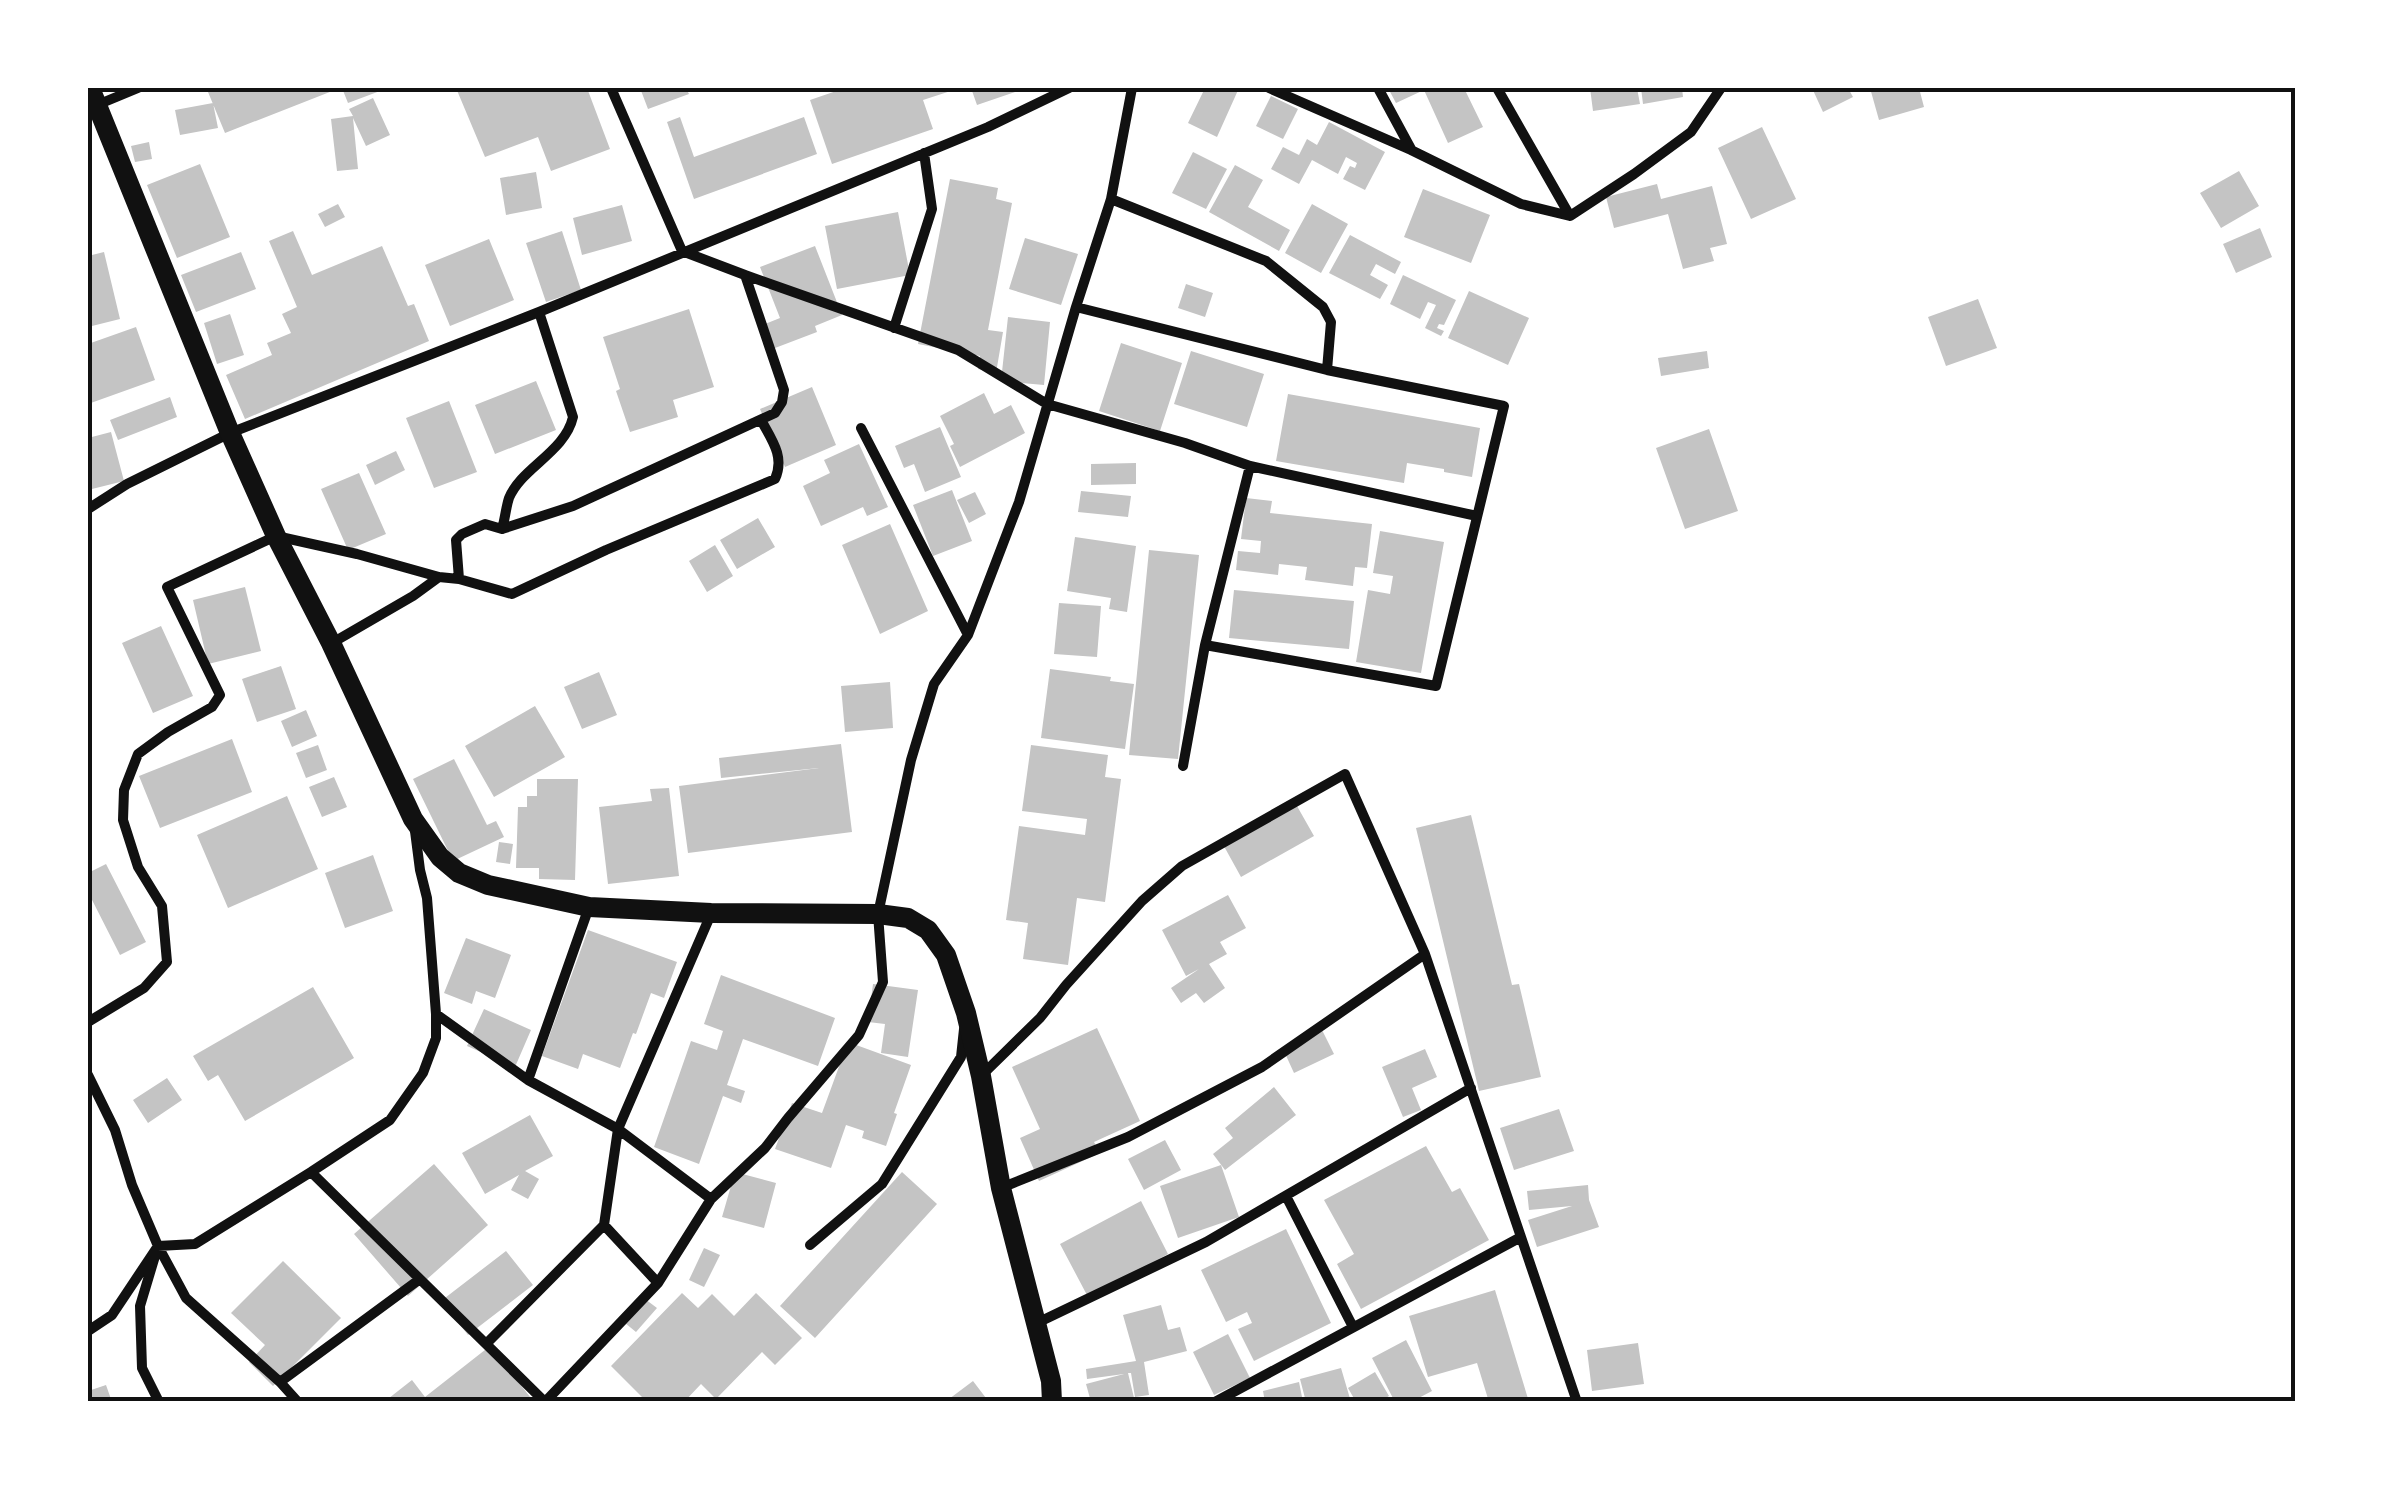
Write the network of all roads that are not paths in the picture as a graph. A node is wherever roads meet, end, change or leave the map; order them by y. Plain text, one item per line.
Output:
1 (138, 88) edge
2 (611, 88) edge
3 (1070, 88) edge
4 (1132, 88) edge
5 (1268, 88) edge
6 (1378, 88) edge
7 (1496, 88) edge
8 (1721, 88) edge
9 (94, 96) edge
10 (1412, 150) junction
11 (924, 153) junction
12 (1110, 200) junction
13 (1570, 216) junction
14 (682, 251) junction
15 (745, 275) junction
16 (1076, 307) junction
17 (538, 312) junction
18 (894, 328) junction
19 (1328, 370) junction
20 (1047, 404) junction
21 (761, 420) junction
22 (861, 428) dead end
23 (230, 433) junction
24 (1250, 466) junction
25 (88, 510) edge
26 (1477, 516) junction
27 (502, 529) junction
28 (276, 536) junction
29 (439, 577) junction
30 (458, 579) junction
31 (968, 635) junction
32 (331, 643) junction
33 (1205, 645) junction
34 (1183, 766) dead end
35 (413, 820) junction
36 (589, 907) junction
37 (711, 913) junction
38 (878, 914) junction
39 (1425, 954) junction
40 (966, 1013) junction
41 (436, 1014) junction
42 (88, 1022) edge
43 (88, 1075) edge
44 (981, 1076) junction
45 (528, 1080) junction
46 (1471, 1088) junction
47 (618, 1129) junction
48 (311, 1172) junction
49 (1001, 1188) junction
50 (1286, 1196) junction
51 (711, 1199) junction
52 (604, 1226) junction
53 (1521, 1237) junction
54 (158, 1246) junction
55 (810, 1246) dead end
56 (420, 1278) junction
57 (658, 1283) junction
58 (1036, 1324) junction
59 (1353, 1328) junction
60 (88, 1331) edge
61 (486, 1344) junction
62 (280, 1382) junction
63 (159, 1402) edge
64 (298, 1402) edge
65 (545, 1402) edge
66 (1052, 1402) edge
67 (1215, 1402) edge
68 (1578, 1402) edge

1 - 9 street
2 - 14 street
3 - 11 street
4 - 12 street
5 - 10 street
6 - 10 street
7 - 13 street
8 - 13 street
9 - 23 main road
10 - 13 street
11 - 14 street
11 - 18 street
12 - 16 street
12 - 19 street
14 - 15 street
14 - 17 street
15 - 18 street
15 - 21 street
16 - 19 street
16 - 20 street
17 - 23 street
17 - 27 street
18 - 20 street
19 - 26 street
20 - 24 street
20 - 31 street
21 - 27 street
21 - 30 street
22 - 31 street
23 - 25 street
23 - 28 main road
24 - 26 street
24 - 33 street
26 - 33 street
27 - 30 street
28 - 29 street
28 - 32 main road
28 - 42 street
29 - 30 street
29 - 32 street
31 - 38 street
32 - 35 main road
33 - 34 street
35 - 36 main road
35 - 41 street
36 - 37 main road
36 - 45 street
37 - 38 main road
37 - 47 street
38 - 40 main road
38 - 51 street
39 - 44 street
39 - 46 street
39 - 49 street
40 - 44 main road
40 - 55 street
41 - 45 street
41 - 48 street
43 - 54 street
44 - 49 main road
45 - 47 street
46 - 50 street
46 - 53 street
47 - 51 street
47 - 52 street
48 - 54 street
48 - 56 street
49 - 58 main road
50 - 58 street
50 - 59 street
51 - 57 street
52 - 57 street
52 - 61 street
53 - 59 street
53 - 68 street
54 - 60 street
54 - 62 street
54 - 63 street
56 - 61 street
56 - 62 street
57 - 65 street
58 - 66 main road
59 - 67 street
61 - 65 street
62 - 64 street

